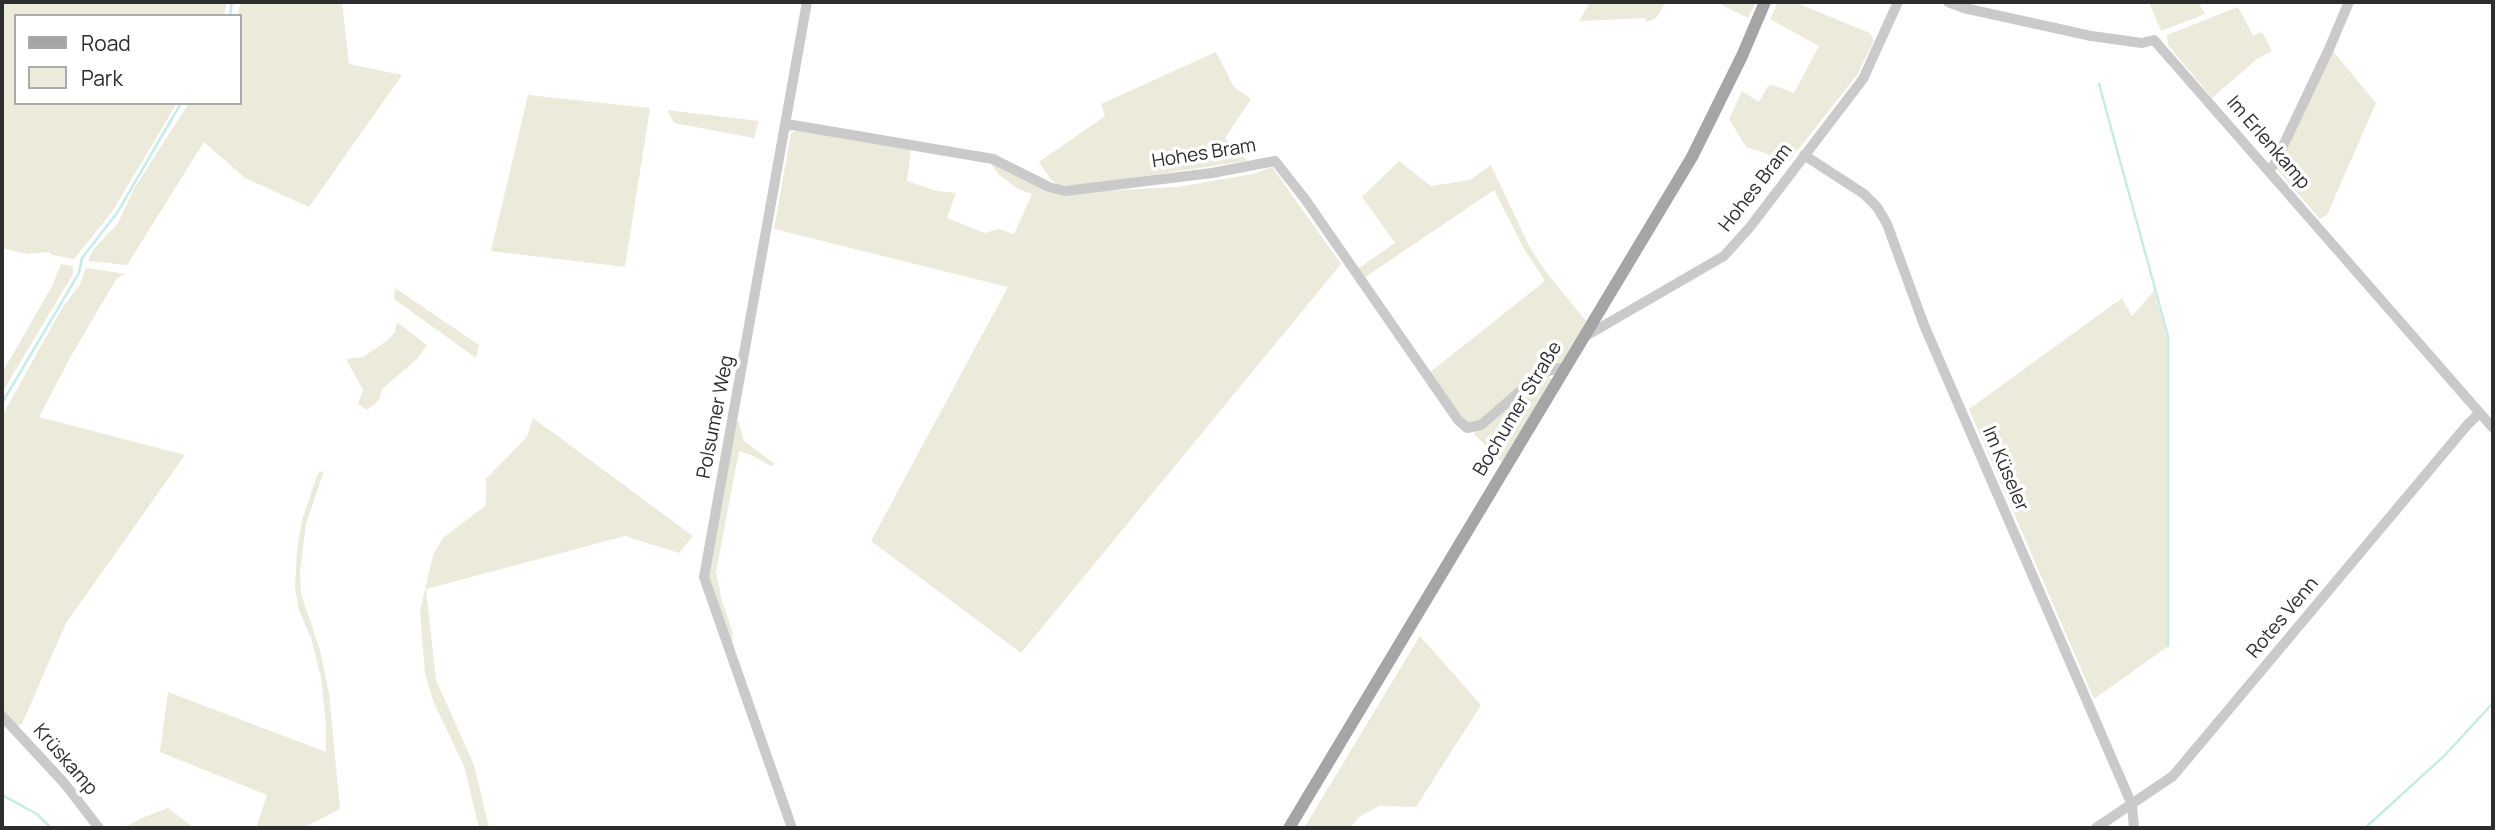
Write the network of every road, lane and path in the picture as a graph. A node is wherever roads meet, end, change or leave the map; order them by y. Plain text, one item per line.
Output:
1 (807, 2) edge
2 (1765, 2) edge
3 (1898, 2) edge
4 (1948, 2) edge
5 (2349, 2) edge
6 (785, 125) junction
7 (1804, 155) junction
8 (2268, 170) junction
9 (1584, 338) junction
10 (1564, 370) junction
11 (2480, 413) junction
12 (2493, 428) edge
13 (2, 716) edge
14 (2132, 805) junction
15 (99, 828) edge
16 (792, 828) edge
17 (1289, 828) edge
18 (2096, 828) edge
19 (2134, 828) edge

1 - 6 street, Polsumer Weg
2 - 9 main road, Bochumer Straße
3 - 7 street, Hohes Bram
4 - 8 street, Im Erlenkamp
5 - 8 street
6 - 10 street, Hohes Bram
6 - 16 street, Polsumer Weg
7 - 9 street, Hohes Bram
7 - 14 street, Im Küseler
8 - 11 street, Im Erlenkamp
9 - 10 main road, Bochumer Straße
10 - 17 main road, Bochumer Straße
11 - 12 street, Im Erlenkamp
11 - 14 street, Rotes Venn
13 - 15 street, Krüskamp
14 - 18 street, Rotes Venn
14 - 19 street, Im Küseler

